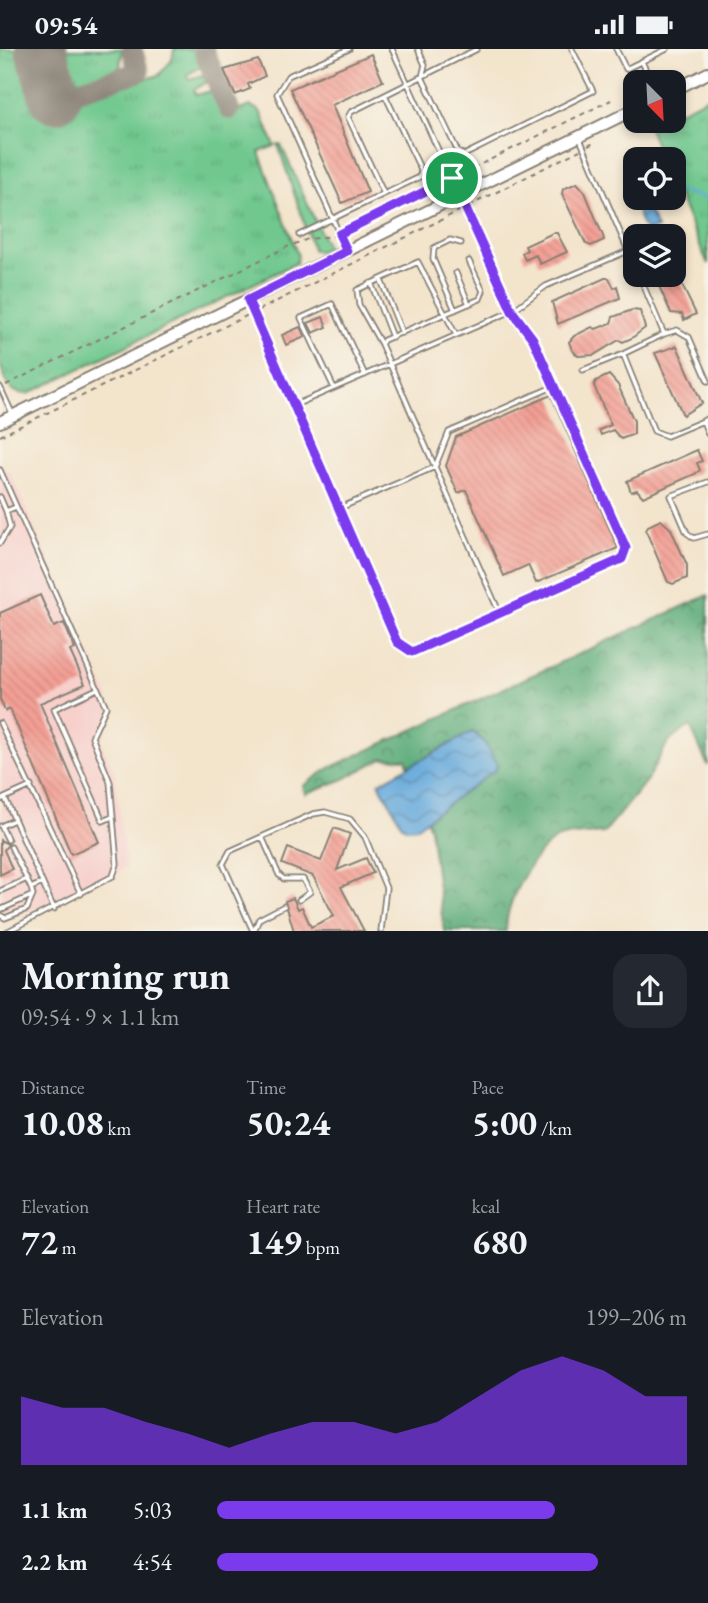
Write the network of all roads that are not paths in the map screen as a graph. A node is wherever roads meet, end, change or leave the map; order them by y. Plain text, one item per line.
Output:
1 (349, 49) edge
2 (392, 49) edge
3 (418, 49) edge
4 (477, 49) edge
5 (572, 49) edge
6 (616, 49) edge
7 (667, 49) edge
8 (642, 61) junction
9 (646, 70) edge
10 (708, 73) edge
11 (422, 77) junction
12 (408, 84) junction
13 (686, 84) edge
14 (386, 95) junction
15 (623, 115) edge
16 (579, 137) junction
17 (384, 194) junction
18 (461, 195) junction
19 (332, 219) junction
20 (299, 235) dead end
21 (623, 239) edge
22 (461, 243) dead end
23 (347, 251) junction
24 (623, 253) edge
25 (469, 261) dead end
26 (456, 273) dead end
27 (381, 280) junction
28 (371, 282) junction
29 (644, 287) edge
30 (248, 300) junction
31 (469, 304) junction
32 (456, 310) junction
33 (512, 311) junction
34 (445, 315) junction
35 (402, 333) junction
36 (664, 334) junction
37 (456, 335) junction
38 (392, 337) junction
39 (381, 344) junction
40 (623, 354) junction
41 (389, 364) junction
42 (583, 370) dead end
43 (365, 375) junction
44 (708, 381) edge
45 (555, 386) junction
46 (0, 387) edge
47 (334, 388) junction
48 (295, 405) junction
49 (13, 415) junction
50 (708, 418) edge
51 (703, 421) junction
52 (0, 422) edge
53 (708, 433) edge
54 (435, 467) junction
55 (0, 470) edge
56 (708, 482) edge
57 (0, 497) edge
58 (16, 507) junction
59 (340, 508) junction
60 (6, 511) junction
61 (708, 534) edge
62 (0, 543) edge
63 (500, 614) junction
64 (98, 689) junction
65 (0, 723) edge
66 (32, 786) junction
67 (2, 799) edge
68 (112, 817) junction
69 (15, 820) junction
70 (1, 826) edge
71 (262, 837) junction
72 (8, 839) dead end
73 (11, 847) dead end
74 (27, 879) junction
75 (42, 883) junction
76 (31, 888) junction
77 (0, 891) edge
78 (81, 894) junction
79 (33, 895) junction
80 (299, 900) dead end
81 (285, 906) dead end
82 (54, 909) junction
83 (0, 912) edge
84 (8, 931) edge
85 (253, 931) edge
86 (381, 931) edge

1 - 19 lane
2 - 12 lane
3 - 11 lane
4 - 11 lane
5 - 11 lane
6 - 8 lane
7 - 8 lane
8 - 9 lane
10 - 13 main road
11 - 12 lane
12 - 14 lane
12 - 18 lane
14 - 17 lane
14 - 17 lane
15 - 16 main road
16 - 18 main road
16 - 21 lane
17 - 19 lane
18 - 23 main road
18 - 33 lane
19 - 20 lane
19 - 23 lane
22 - 32 lane
23 - 30 main road
24 - 33 lane
25 - 31 lane
26 - 31 lane
27 - 28 lane
27 - 34 lane
27 - 35 lane
28 - 38 lane
28 - 39 lane
29 - 36 lane
30 - 48 lane
30 - 49 main road
31 - 32 lane
32 - 34 lane
33 - 37 lane
33 - 45 lane
34 - 35 lane
34 - 37 lane
35 - 38 lane
36 - 40 lane
36 - 44 lane
37 - 41 lane
38 - 39 lane
39 - 41 lane
40 - 42 lane
40 - 51 lane
41 - 43 lane
41 - 54 lane
43 - 47 lane
43 - 47 lane
45 - 54 lane
45 - 63 lane
46 - 49 lane
47 - 48 lane
48 - 59 lane
49 - 52 main road
50 - 51 lane
51 - 53 lane
54 - 59 lane
54 - 63 lane
55 - 58 lane
56 - 61 lane
57 - 60 lane
58 - 60 lane
58 - 64 lane
59 - 63 lane
60 - 62 lane
64 - 68 lane
64 - 68 lane
65 - 66 lane
66 - 67 lane
66 - 78 lane
67 - 69 lane
68 - 78 lane
69 - 70 lane
69 - 75 lane
70 - 72 lane
71 - 80 lane
71 - 85 lane
71 - 86 lane
73 - 74 lane
74 - 76 lane
74 - 77 lane
75 - 76 lane
75 - 82 lane
76 - 79 lane
78 - 82 lane
79 - 83 lane
79 - 83 lane
81 - 85 lane
82 - 84 lane

